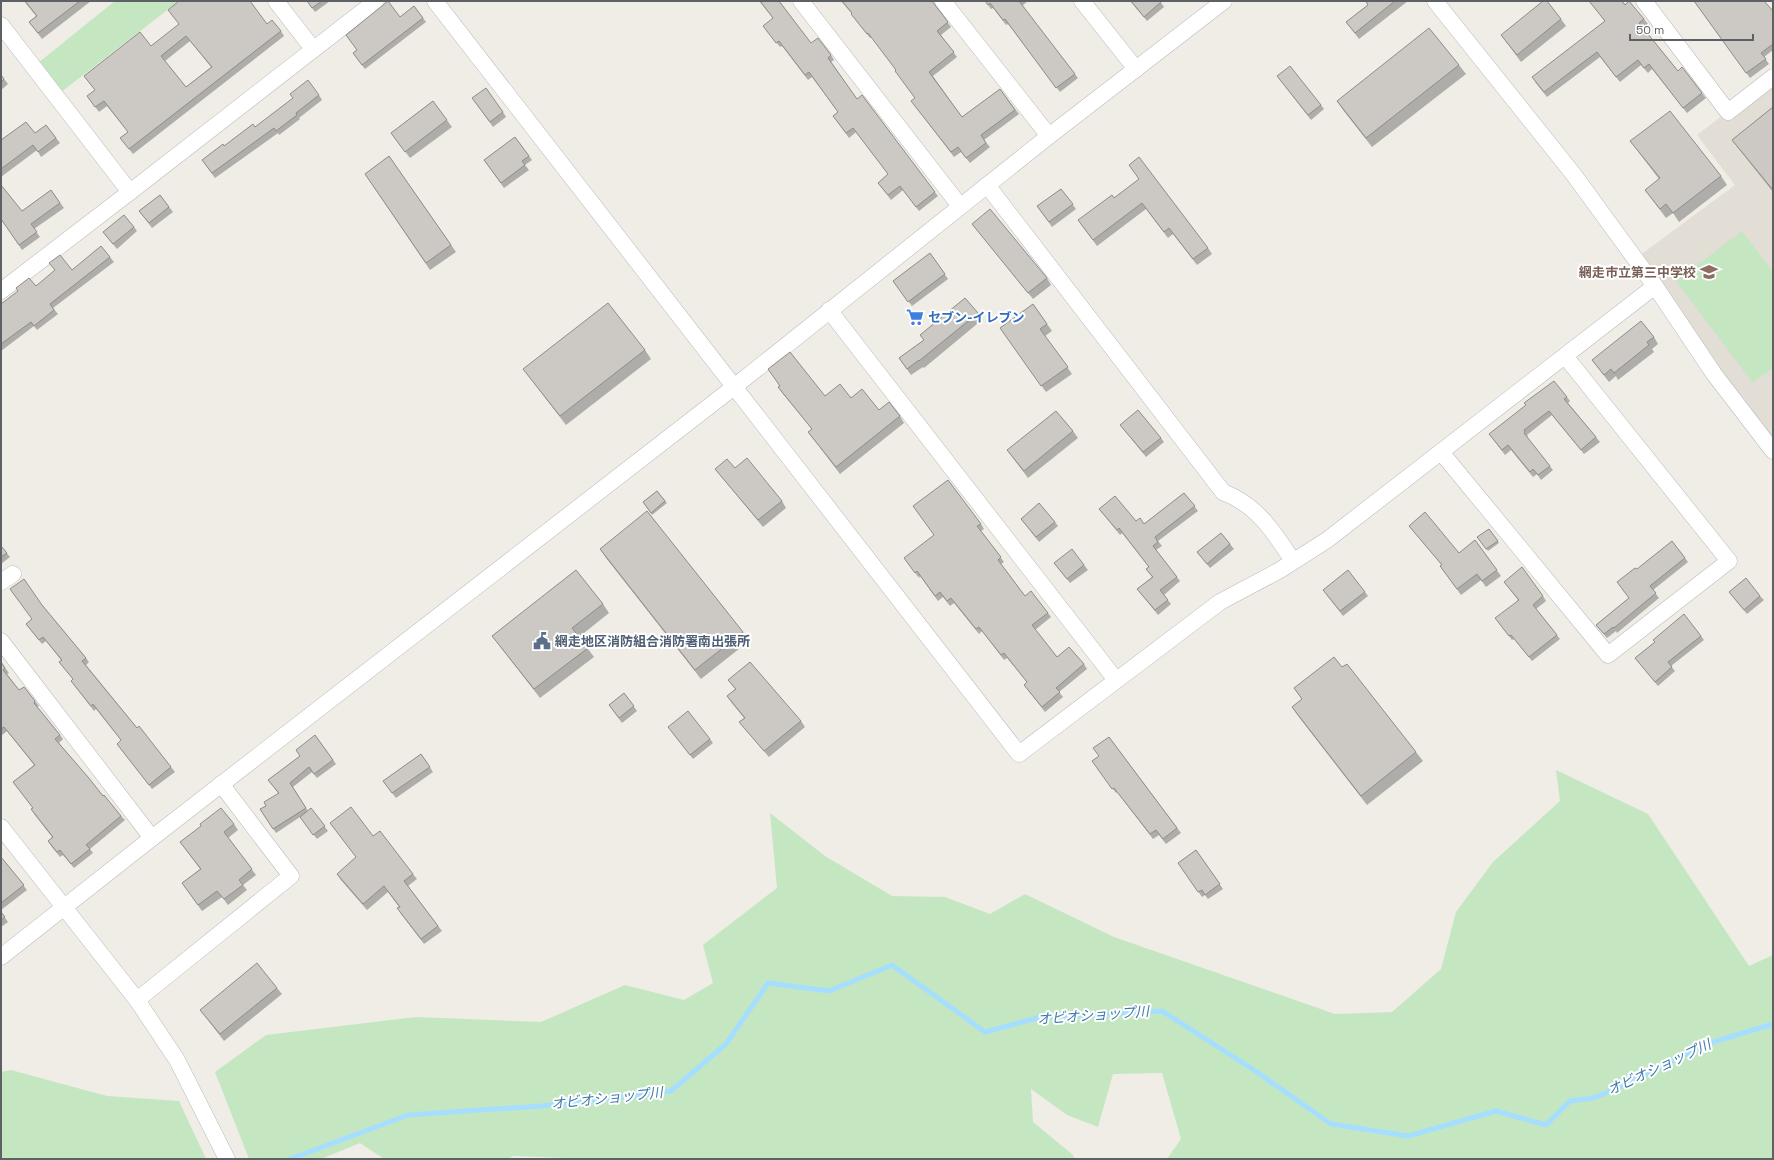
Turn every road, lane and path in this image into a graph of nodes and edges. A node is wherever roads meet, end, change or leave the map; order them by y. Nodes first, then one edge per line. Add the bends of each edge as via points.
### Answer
1 (276, 1) edge
2 (376, 1) edge
3 (435, 1) edge
4 (801, 1) edge
5 (943, 1) edge
6 (1082, 1) edge
7 (1224, 1) edge
8 (1434, 1) edge
9 (1644, 1) edge
10 (1, 25) edge
11 (6, 42) edge
12 (313, 49) junction
13 (1136, 69) junction
14 (1773, 77) edge
15 (1049, 136) junction
16 (987, 185) junction
17 (130, 192) junction
18 (960, 206) junction
19 (3, 286) edge
20 (1655, 286) junction
21 (829, 310) junction
22 (1565, 356) junction
23 (734, 387) junction
24 (1773, 451) edge
25 (1441, 452) junction
26 (1293, 561) junction
27 (1, 641) edge
28 (1116, 680) junction
29 (221, 784) junction
30 (1, 827) edge
31 (152, 838) junction
32 (64, 908) junction
33 (1, 957) edge
34 (137, 1000) junction
35 (227, 1159) edge

1 - 12 street
2 - 12 street
3 - 23 street
4 - 18 street
5 - 15 street
6 - 13 street
7 - 13 street
8 - 20 street via 1574,174
9 - 14 street via 1728,112
10 - 11 street
11 - 17 street
12 - 17 street
13 - 15 street
15 - 16 street
16 - 18 street
16 - 26 street via 1223,492 1241,500 1255,512 1275,532
17 - 19 street
18 - 21 street
20 - 22 street
20 - 24 street via 1714,374
21 - 23 street
21 - 28 street
22 - 25 street
22 - 25 street via 1729,561 1608,655
23 - 28 street via 1019,754
23 - 29 street
25 - 26 street via 1327,540
26 - 28 street via 1220,602
27 - 31 street
29 - 31 street
29 - 34 street via 292,876
30 - 32 street
31 - 32 street
32 - 33 street
32 - 34 street
34 - 35 street via 177,1060

